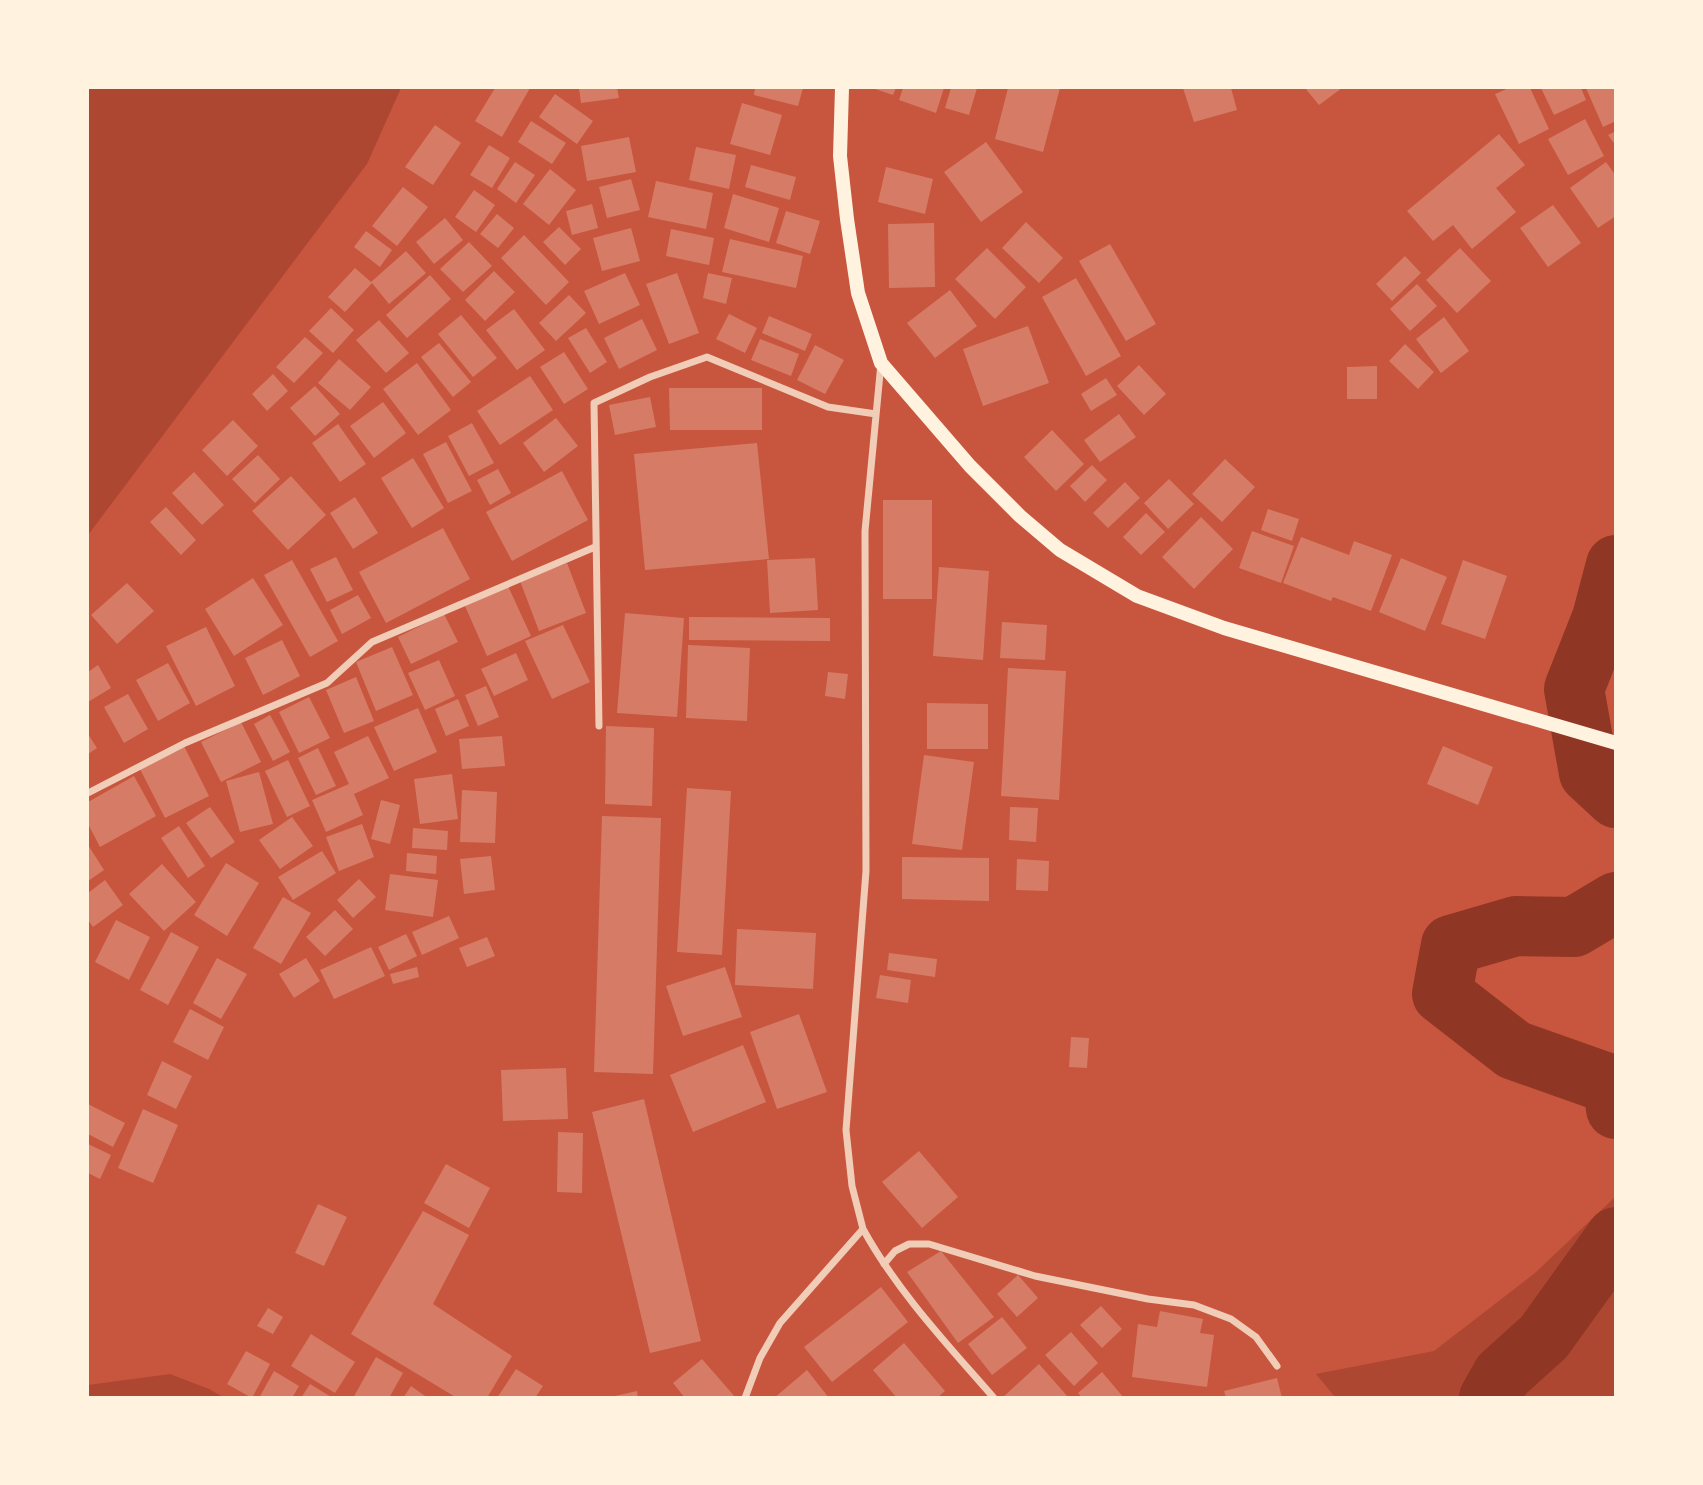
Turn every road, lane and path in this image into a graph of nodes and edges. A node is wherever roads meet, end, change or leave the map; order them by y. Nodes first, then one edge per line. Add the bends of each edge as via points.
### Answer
1 (842, 88) edge
2 (881, 363) junction
3 (876, 414) junction
4 (595, 547) junction
5 (599, 726) dead end
6 (1615, 743) edge
7 (88, 793) edge
8 (863, 1229) junction
9 (884, 1264) junction
10 (1277, 1366) dead end
11 (745, 1398) edge
12 (994, 1398) edge

1 - 2 main road via 840,156 851,244 858,293
2 - 3 street
2 - 6 main road via 1020,516 1060,550 1137,596 1224,628
3 - 4 street via 828,407 707,358 594,402
3 - 8 street via 864,530 866,871 846,1130
4 - 5 street
4 - 7 street via 372,642 327,683 185,743
8 - 9 street
8 - 11 street via 780,1323
9 - 10 street via 909,1244 929,1244 1035,1276 1194,1305 1248,1331
9 - 12 street

